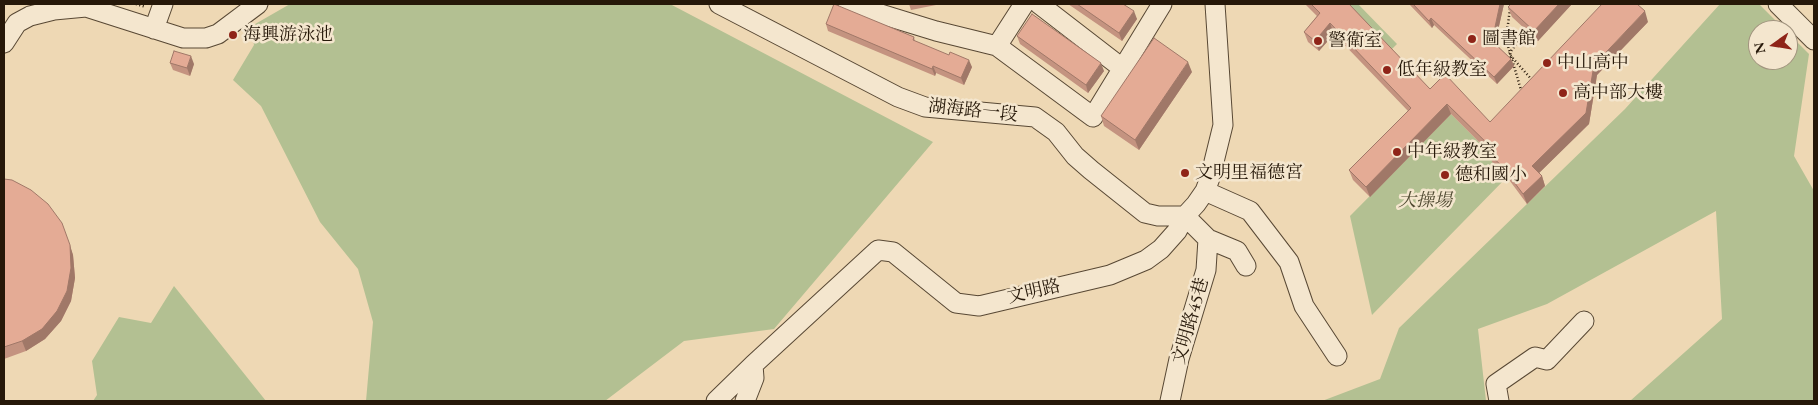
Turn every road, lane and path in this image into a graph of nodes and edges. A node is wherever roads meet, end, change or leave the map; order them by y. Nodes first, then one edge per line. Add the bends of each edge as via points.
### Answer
1 (32, 4) edge
2 (164, 4) edge
3 (258, 4) edge
4 (719, 4) edge
5 (848, 4) edge
6 (1024, 4) edge
7 (1039, 4) edge
8 (1162, 4) edge
9 (1215, 4) edge
10 (1514, 4) edge
11 (1778, 4) edge
12 (85, 5) edge
13 (15, 26) junction
14 (154, 29) junction
15 (1526, 30) edge
16 (1814, 40) edge
17 (4, 43) edge
18 (997, 46) junction
19 (1509, 54) junction
20 (1505, 58) edge
21 (1122, 68) junction
22 (1538, 86) edge
23 (1522, 92) edge
24 (1205, 190) junction
25 (1185, 216) junction
26 (1208, 239) junction
27 (1246, 266) dead end
28 (1584, 321) dead end
29 (1337, 356) dead end
30 (753, 365) junction
31 (716, 401) edge
32 (745, 401) edge
33 (1170, 401) edge
34 (1499, 401) edge

1 - 13 street via 18,11
2 - 14 street
3 - 14 street via 218,34 206,38 183,38
4 - 25 street, 湖海路一段 via 925,108 1035,117 1056,132 1091,170 1145,213
5 - 18 street
6 - 18 street
7 - 21 street
8 - 21 street
9 - 24 street, 文明路 via 1223,125
10 - 23 path via 1510,9 1506,39
11 - 16 street
12 - 13 street via 30,16
12 - 14 street
13 - 17 street
15 - 19 path, bridge
18 - 21 street via 1093,117
19 - 20 path, bridge
19 - 22 path, bridge
24 - 25 street, 文明路
24 - 29 street via 1250,211 1289,262 1304,306
25 - 26 street
25 - 30 street, 文明路 via 1161,249 1128,268 979,306 956,303 893,252 878,250
26 - 27 street via 1237,252
26 - 33 street, 文明路45巷 via 1206,270
28 - 34 street via 1547,360 1535,358 1496,384
30 - 31 street, 文明路
30 - 32 street via 754,378

